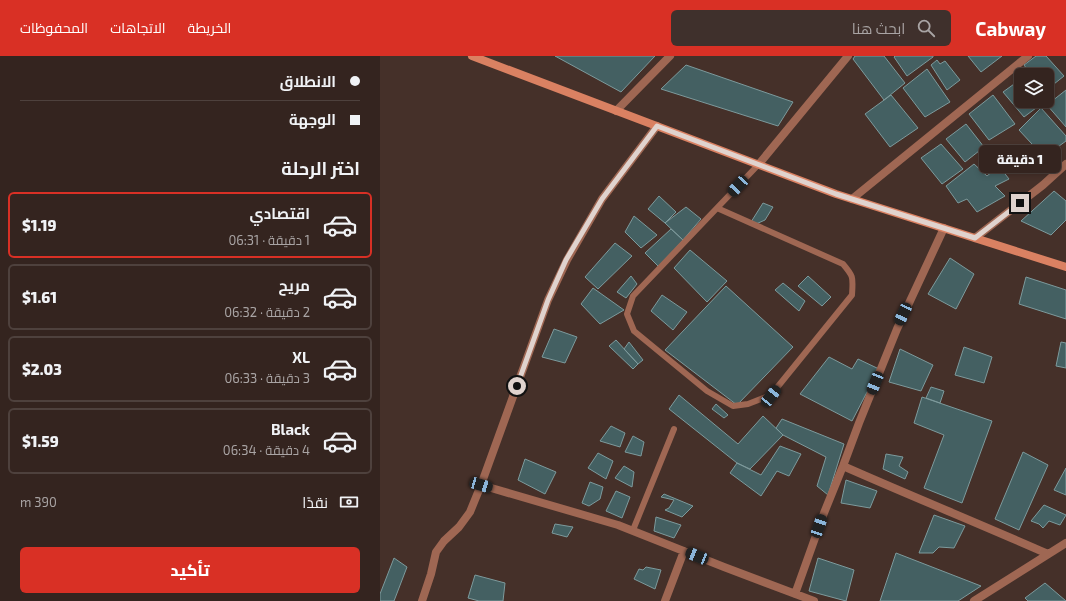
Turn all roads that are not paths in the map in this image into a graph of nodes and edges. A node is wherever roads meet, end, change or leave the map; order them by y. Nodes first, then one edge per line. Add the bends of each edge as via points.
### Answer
1 (472, 56) edge
2 (670, 56) edge
3 (848, 56) edge
4 (1028, 56) edge
5 (616, 110) junction
6 (657, 126) junction
7 (759, 164) junction
8 (1066, 164) edge
9 (852, 199) junction
10 (717, 208) junction
11 (944, 228) junction
12 (975, 238) junction
13 (1066, 267) edge
14 (674, 429) dead end
15 (843, 466) junction
16 (481, 485) junction
17 (633, 530) junction
18 (1066, 543) edge
19 (684, 551) junction
20 (1048, 554) junction
21 (795, 594) junction
22 (422, 601) edge
23 (665, 601) edge
24 (814, 601) edge
25 (974, 601) edge

1 - 5 street
2 - 5 street
3 - 7 street
4 - 9 street
5 - 6 street
6 - 7 street
6 - 16 street via 602,199 566,260 548,300
7 - 9 street
7 - 10 lane
8 - 12 street
9 - 11 street
10 - 10 lane via 843,264 852,274 853,281 852,294 771,396 733,406 707,392 634,331 627,314 633,296
11 - 12 street
11 - 15 street via 897,329
12 - 13 street
14 - 17 lane
15 - 20 street
15 - 21 street
16 - 17 street
16 - 22 street via 470,512 436,552
17 - 19 street
18 - 20 street
19 - 21 street
19 - 23 street
20 - 25 street
21 - 24 street

